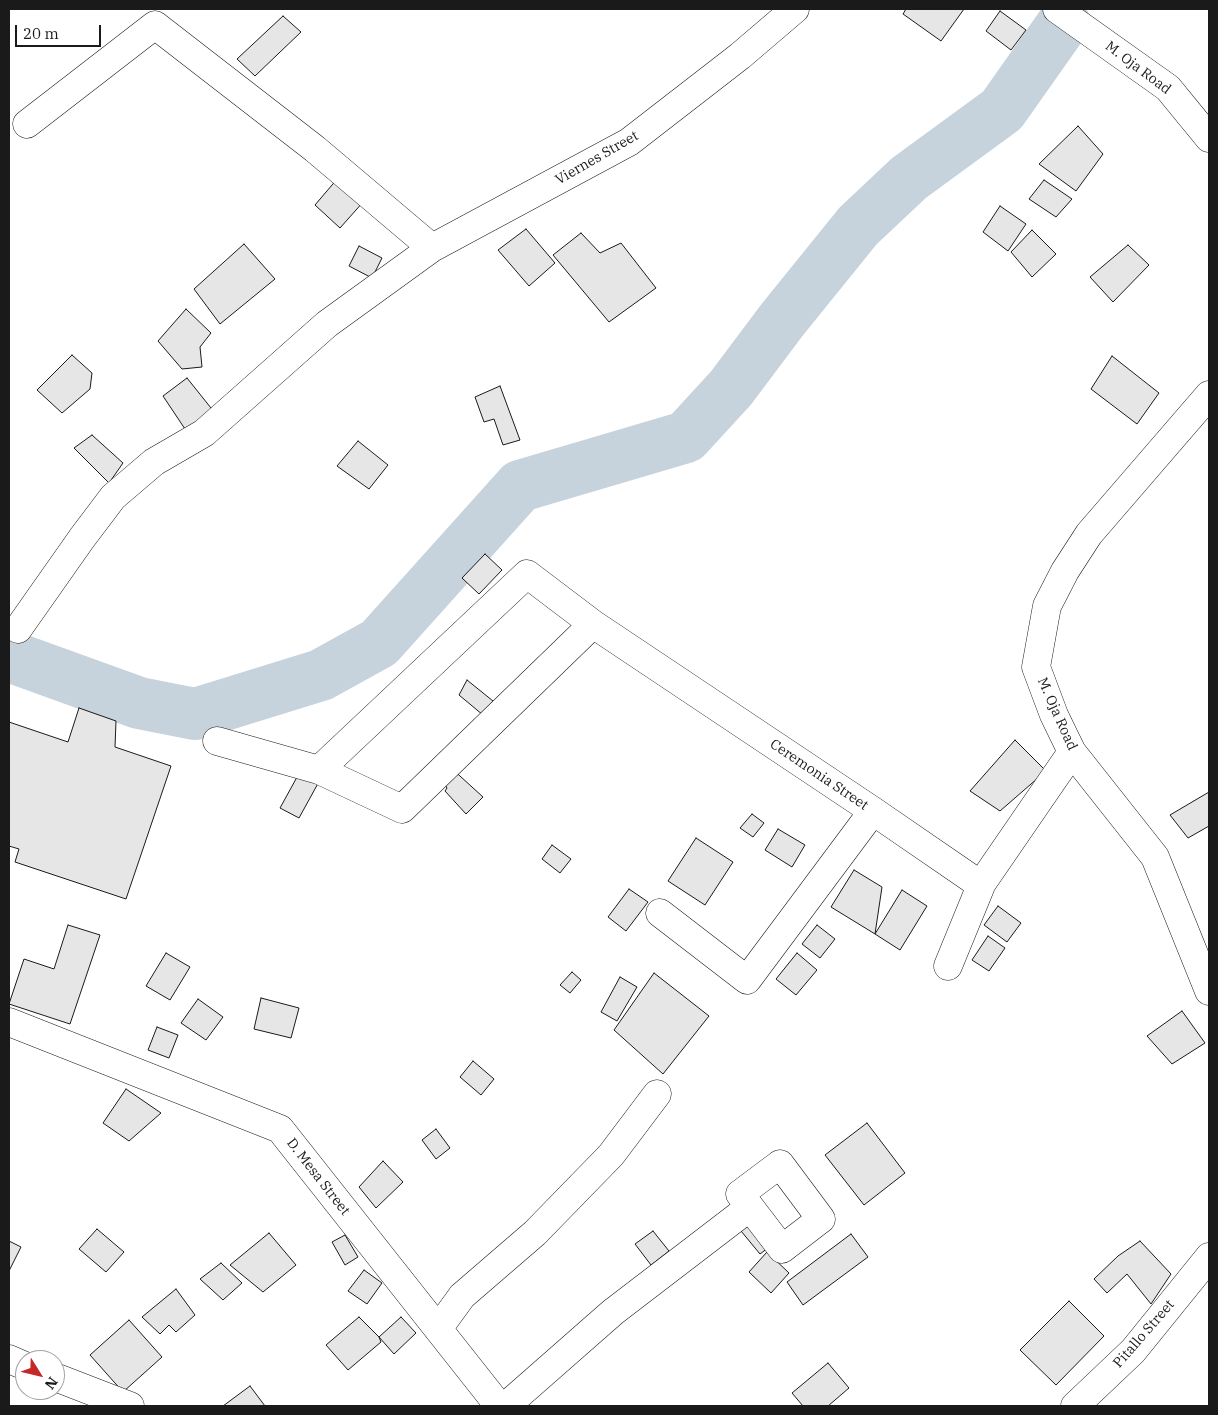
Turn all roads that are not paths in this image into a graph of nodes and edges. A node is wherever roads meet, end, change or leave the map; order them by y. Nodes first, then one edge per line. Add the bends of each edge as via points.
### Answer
1 (795, 9) edge
2 (1057, 9) edge
3 (27, 124) dead end
4 (1209, 138) edge
5 (432, 248) junction
6 (1209, 395) edge
7 (593, 624) junction
8 (18, 629) dead end
9 (217, 741) dead end
10 (1072, 752) junction
11 (319, 770) junction
12 (873, 811) junction
13 (982, 883) junction
14 (660, 913) dead end
15 (948, 966) dead end
16 (1209, 991) edge
17 (9, 1022) edge
18 (658, 1094) dead end
19 (750, 1207) dead end
20 (1209, 1257) edge
21 (438, 1328) junction
22 (65, 1381) edge
23 (130, 1406) edge
24 (499, 1406) edge
25 (506, 1406) edge
26 (1074, 1406) edge

1 - 5 street, Viernes Street via 630,142
2 - 4 street, M. Oja Road via 1168,88
3 - 5 street via 155,25 315,149
5 - 8 street, Viernes Street via 327,324 204,433 154,462 113,497
6 - 10 street, M. Oja Road via 1089,534 1047,606 1036,667
7 - 11 street via 402,809
7 - 11 street, Ceremonia Street via 527,574
7 - 12 street, Ceremonia Street
9 - 11 street
10 - 13 street
10 - 16 street, M. Oja Road via 1155,857
12 - 13 street, Ceremonia Street
12 - 14 street via 747,980
13 - 15 street
17 - 21 street, D. Mesa Street via 280,1129
18 - 21 street via 611,1155 535,1233 462,1296
19 - 25 street via 613,1312
20 - 26 street, Pitallo Street via 1133,1351
21 - 24 street, D. Mesa Street
22 - 23 street

